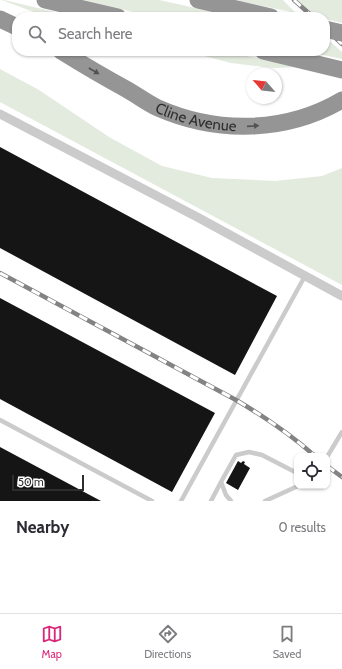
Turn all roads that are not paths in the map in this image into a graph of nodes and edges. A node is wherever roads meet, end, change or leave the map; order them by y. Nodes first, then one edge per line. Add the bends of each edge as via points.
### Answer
1 (45, 0) edge
2 (198, 0) edge
3 (97, 12) edge
4 (250, 12) edge
5 (0, 19) edge
6 (12, 25) edge
7 (330, 30) edge
8 (342, 33) edge
9 (69, 56) edge
10 (284, 56) edge
11 (342, 70) edge
12 (342, 100) edge
13 (0, 114) edge
14 (305, 276) junction
15 (342, 296) edge
16 (0, 420) edge
17 (342, 432) edge
18 (329, 453) edge
19 (294, 471) edge
20 (221, 482) junction
21 (294, 488) edge
22 (152, 501) edge
23 (181, 501) edge
24 (211, 501) edge
25 (231, 501) edge
26 (265, 501) edge

1 - 3 highway
2 - 4 highway
5 - 6 highway
7 - 8 highway, bridge
9 -> 12 highway, Cline Avenue via 157,107 212,125 268,125 327,109
10 - 11 highway
13 - 14 street
14 - 15 street
14 - 23 lane
16 - 22 lane
17 - 18 lane
19 - 20 lane via 262,455 249,452 236,455
20 - 24 lane
20 - 25 lane
21 - 26 lane

